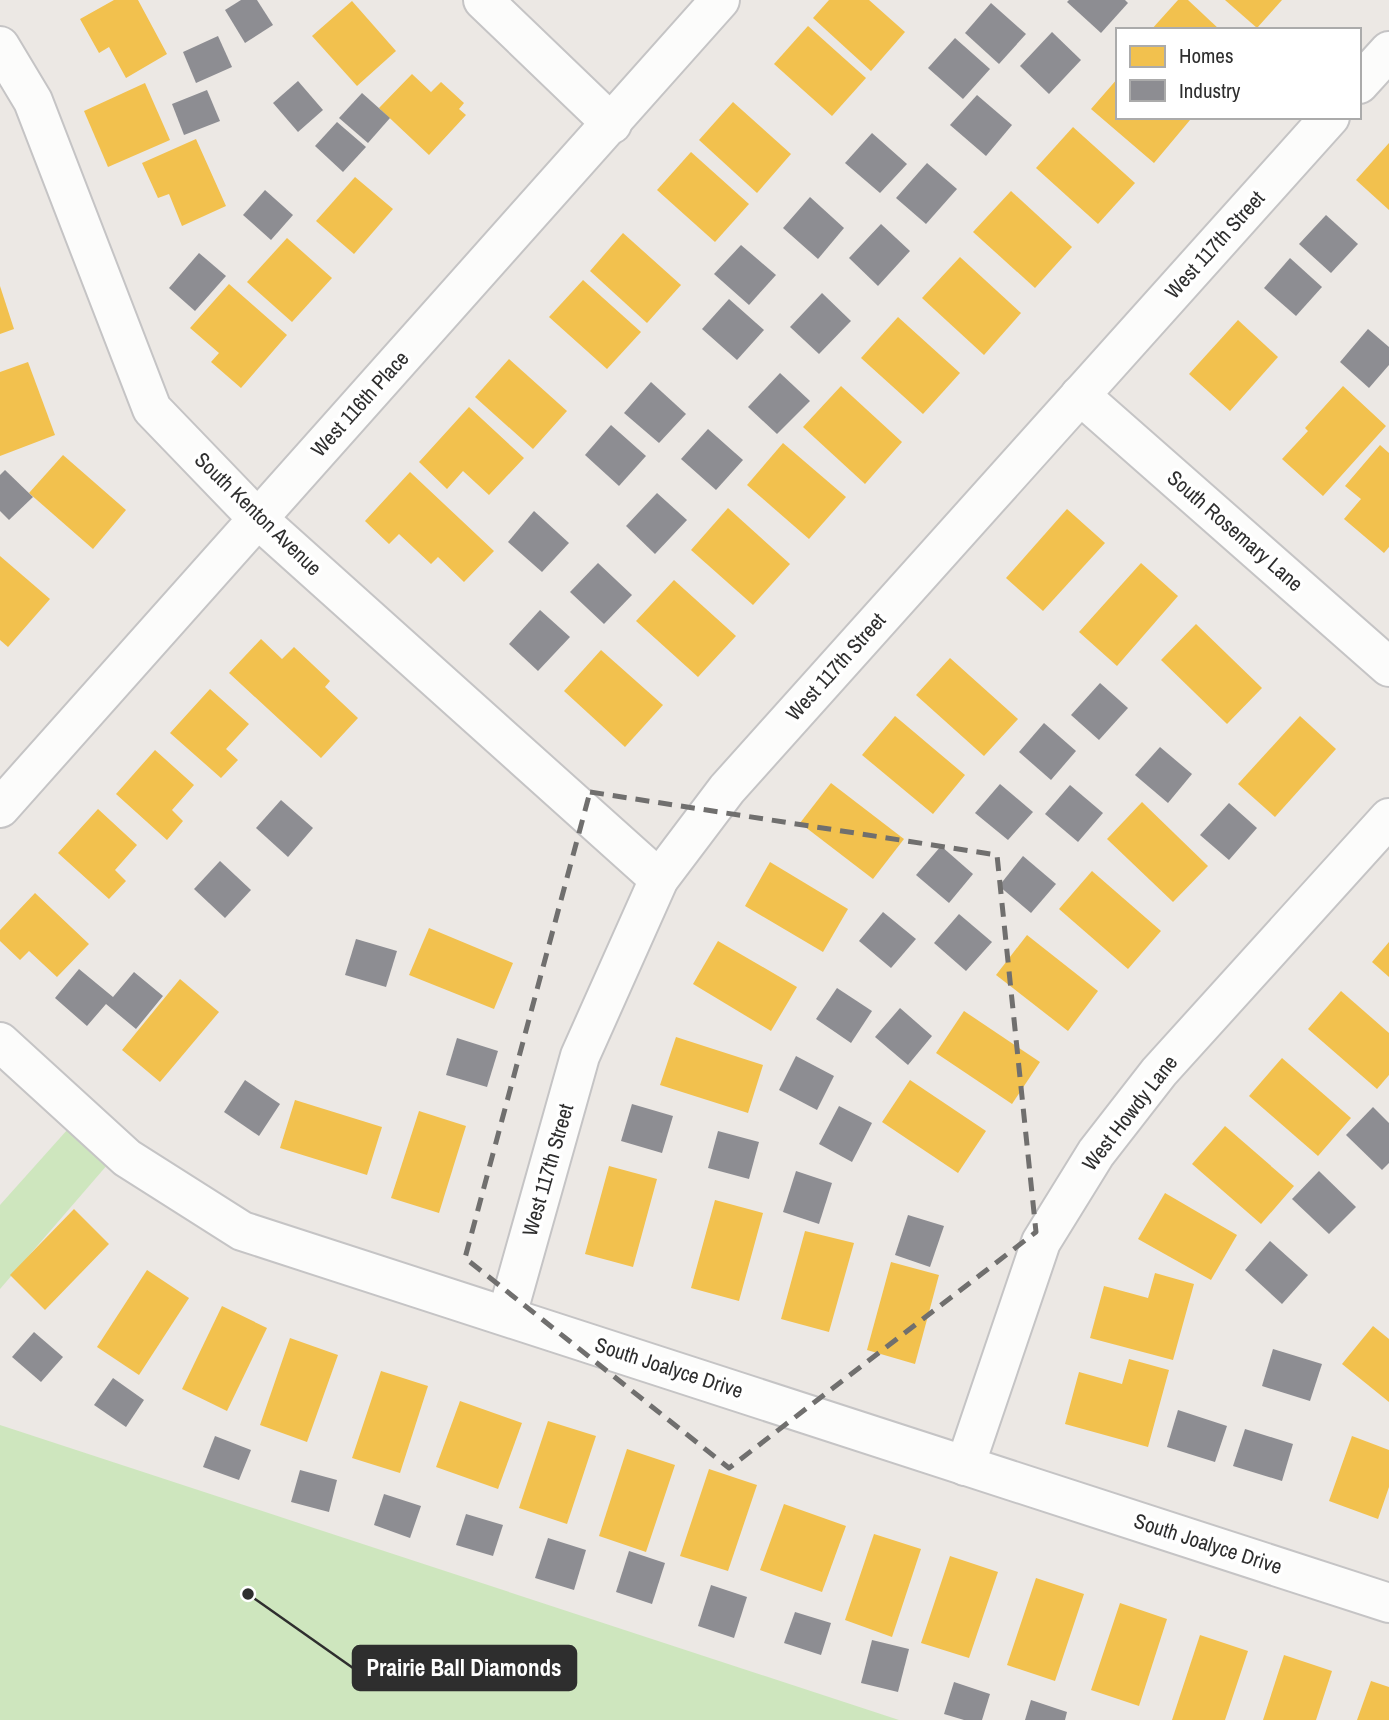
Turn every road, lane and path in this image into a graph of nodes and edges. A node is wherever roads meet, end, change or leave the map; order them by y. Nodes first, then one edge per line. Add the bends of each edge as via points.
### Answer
1 (483, 0) edge
2 (720, 0) edge
3 (0, 47) edge
4 (1389, 51) edge
5 (1361, 82) edge
6 (1328, 119) edge
7 (612, 124) junction
8 (1080, 395) junction
9 (258, 519) junction
10 (1389, 667) edge
11 (0, 808) edge
12 (1389, 818) edge
13 (659, 879) junction
14 (0, 1042) edge
15 (507, 1315) junction
16 (965, 1466) junction
17 (1389, 1603) edge

1 - 7 street
2 - 7 street, West 116th Place
3 - 9 street, South Kenton Avenue via 33,102 152,409
4 - 5 street
6 - 8 street, West 117th Street
7 - 9 street, West 116th Place
8 - 10 street, South Rosemary Lane
8 - 13 street, West 117th Street via 727,789
9 - 11 street, West 116th Place
9 - 13 street, South Kenton Avenue
12 - 16 street, West Howdy Lane via 1159,1072 1096,1153 1041,1242
13 - 15 street, West 117th Street via 580,1056
14 - 15 street, South Joalyce Drive via 127,1158 242,1231
15 - 16 street, South Joalyce Drive
16 - 17 street, South Joalyce Drive

